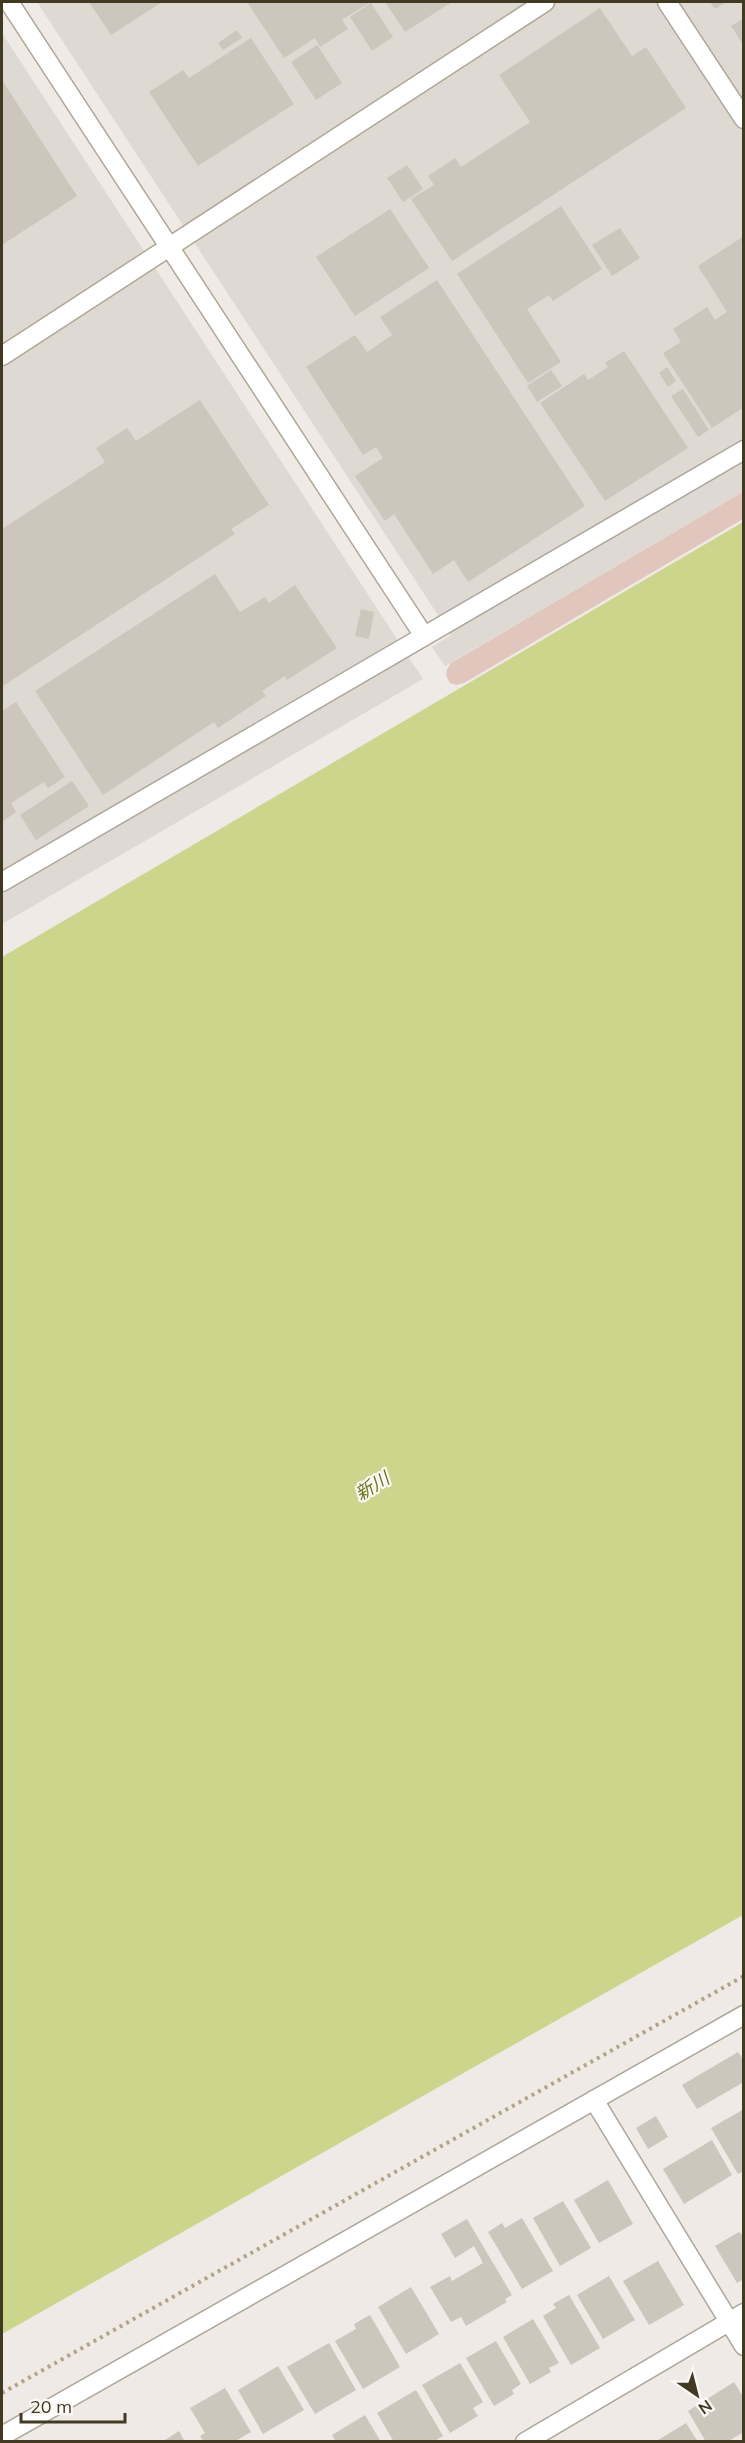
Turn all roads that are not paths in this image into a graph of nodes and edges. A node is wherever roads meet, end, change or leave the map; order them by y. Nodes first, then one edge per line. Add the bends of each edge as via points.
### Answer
1 (9, 2) edge
2 (545, 2) edge
3 (667, 2) edge
4 (744, 119) edge
5 (169, 247) junction
6 (2, 356) edge
7 (744, 450) edge
8 (424, 636) junction
9 (2, 882) edge
10 (744, 2015) edge
11 (594, 2100) junction
12 (736, 2318) edge
13 (744, 2346) edge
14 (2, 2436) edge
15 (525, 2442) edge

1 - 5 street
2 - 5 street
3 - 4 street
5 - 6 street
5 - 8 street
7 - 8 street
8 - 9 street
10 - 11 street
11 - 12 street
11 - 14 street
12 - 13 street
12 - 15 street

